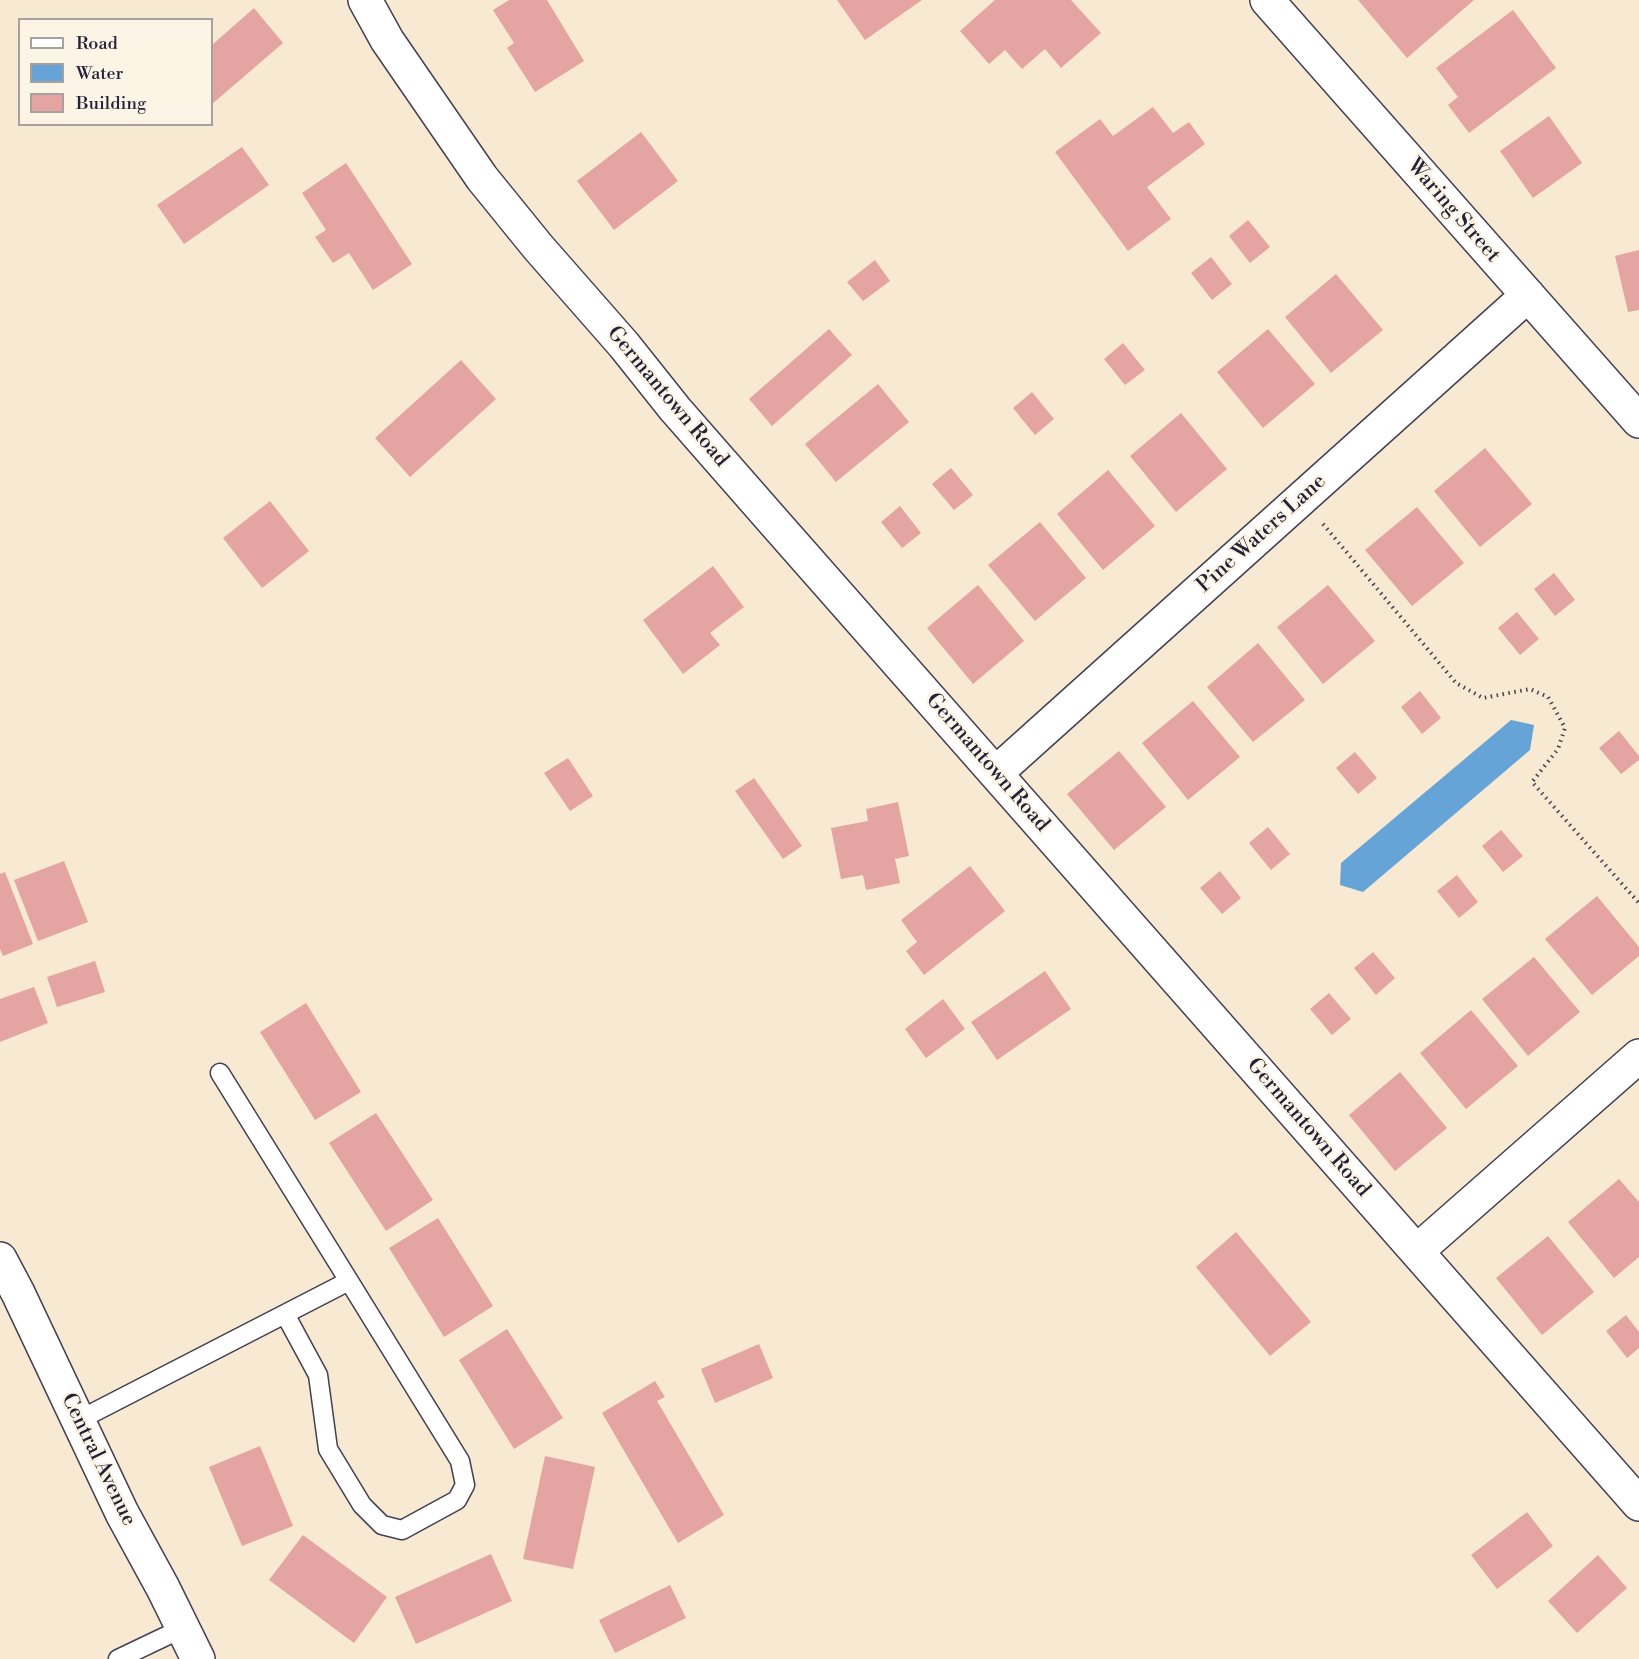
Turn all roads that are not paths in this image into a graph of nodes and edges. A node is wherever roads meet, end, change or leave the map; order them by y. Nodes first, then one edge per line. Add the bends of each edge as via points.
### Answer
1 (365, 0) edge
2 (1267, 0) edge
3 (1528, 295) junction
4 (1639, 421) edge
5 (996, 773) junction
6 (1639, 1056) edge
7 (220, 1073) dead end
8 (1417, 1251) junction
9 (0, 1259) edge
10 (349, 1281) junction
11 (285, 1314) junction
12 (78, 1420) junction
13 (1639, 1504) edge
14 (183, 1628) junction
15 (118, 1659) edge
16 (198, 1659) edge

1 - 5 street, Germantown Road via 387,40 482,178 538,247
2 - 3 street, Waring Street
3 - 4 street, Waring Street
3 - 5 street, Pine Waters Lane
5 - 8 street, Germantown Road
6 - 8 street
7 - 10 lane
8 - 13 street, Germantown Road
9 - 12 street, Central Avenue
10 - 11 lane
10 - 11 lane via 460,1461 465,1485 457,1500 402,1530 382,1525 362,1505 328,1449 318,1375
11 - 12 lane
12 - 14 street, Central Avenue
14 - 15 lane
14 - 16 street, Central Avenue

